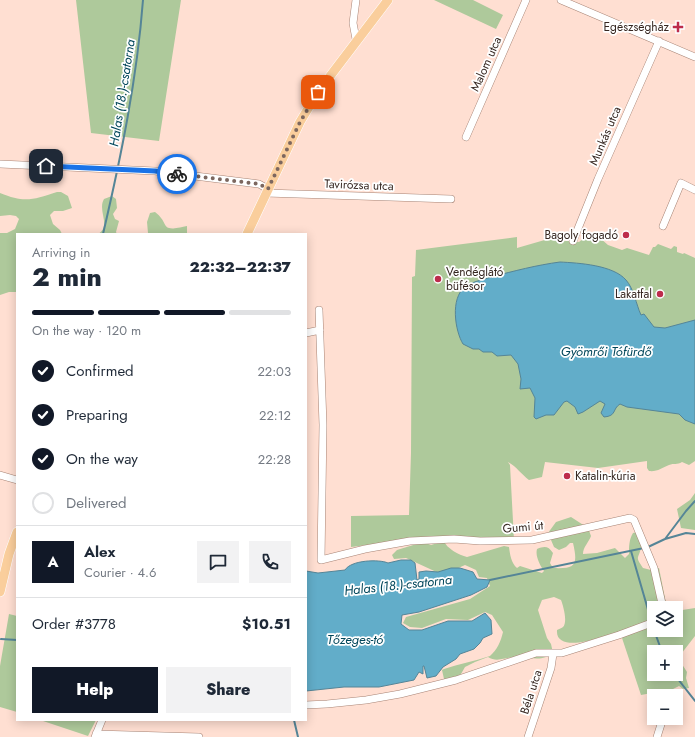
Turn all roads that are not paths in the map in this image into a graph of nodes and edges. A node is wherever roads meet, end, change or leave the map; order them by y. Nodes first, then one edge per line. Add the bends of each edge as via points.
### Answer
1 (356, 0) edge
2 (388, 0) edge
3 (526, 0) edge
4 (561, 0) edge
5 (356, 40) junction
6 (659, 41) junction
7 (695, 57) edge
8 (466, 138) dead end
9 (0, 164) edge
10 (695, 190) edge
11 (267, 191) junction
12 (451, 200) dead end
13 (663, 226) dead end
14 (247, 233) edge
15 (573, 241) dead end
16 (319, 310) dead end
17 (320, 330) junction
18 (307, 333) edge
19 (0, 475) edge
20 (16, 480) edge
21 (16, 535) edge
22 (0, 592) edge
23 (661, 601) edge
24 (647, 625) edge
25 (553, 654) junction
26 (307, 705) edge
27 (102, 721) edge
28 (661, 725) edge
29 (96, 736) edge
30 (200, 737) edge
31 (528, 737) edge
32 (657, 737) edge

1 - 5 street via 353,23
2 - 5 main road
3 - 8 street, Malom utca
4 - 6 street
5 - 11 main road via 318,92 300,122
6 - 7 street
6 - 15 street, Munkás utca
9 - 11 street, Tavirózsa utca via 155,171 259,184
10 - 13 street via 681,183
11 - 12 street, Tavirózsa utca
11 - 14 main road
16 - 17 street
17 - 18 street
17 - 23 street, Gumi út via 323,426 321,560 365,549 419,541 532,540 630,518 634,520 649,554
19 - 20 street
21 - 22 main road
24 - 25 street via 619,636
25 - 26 street via 536,653 456,680 400,694
25 - 31 street, Béla utca
27 - 29 street
28 - 32 street
29 - 30 street

